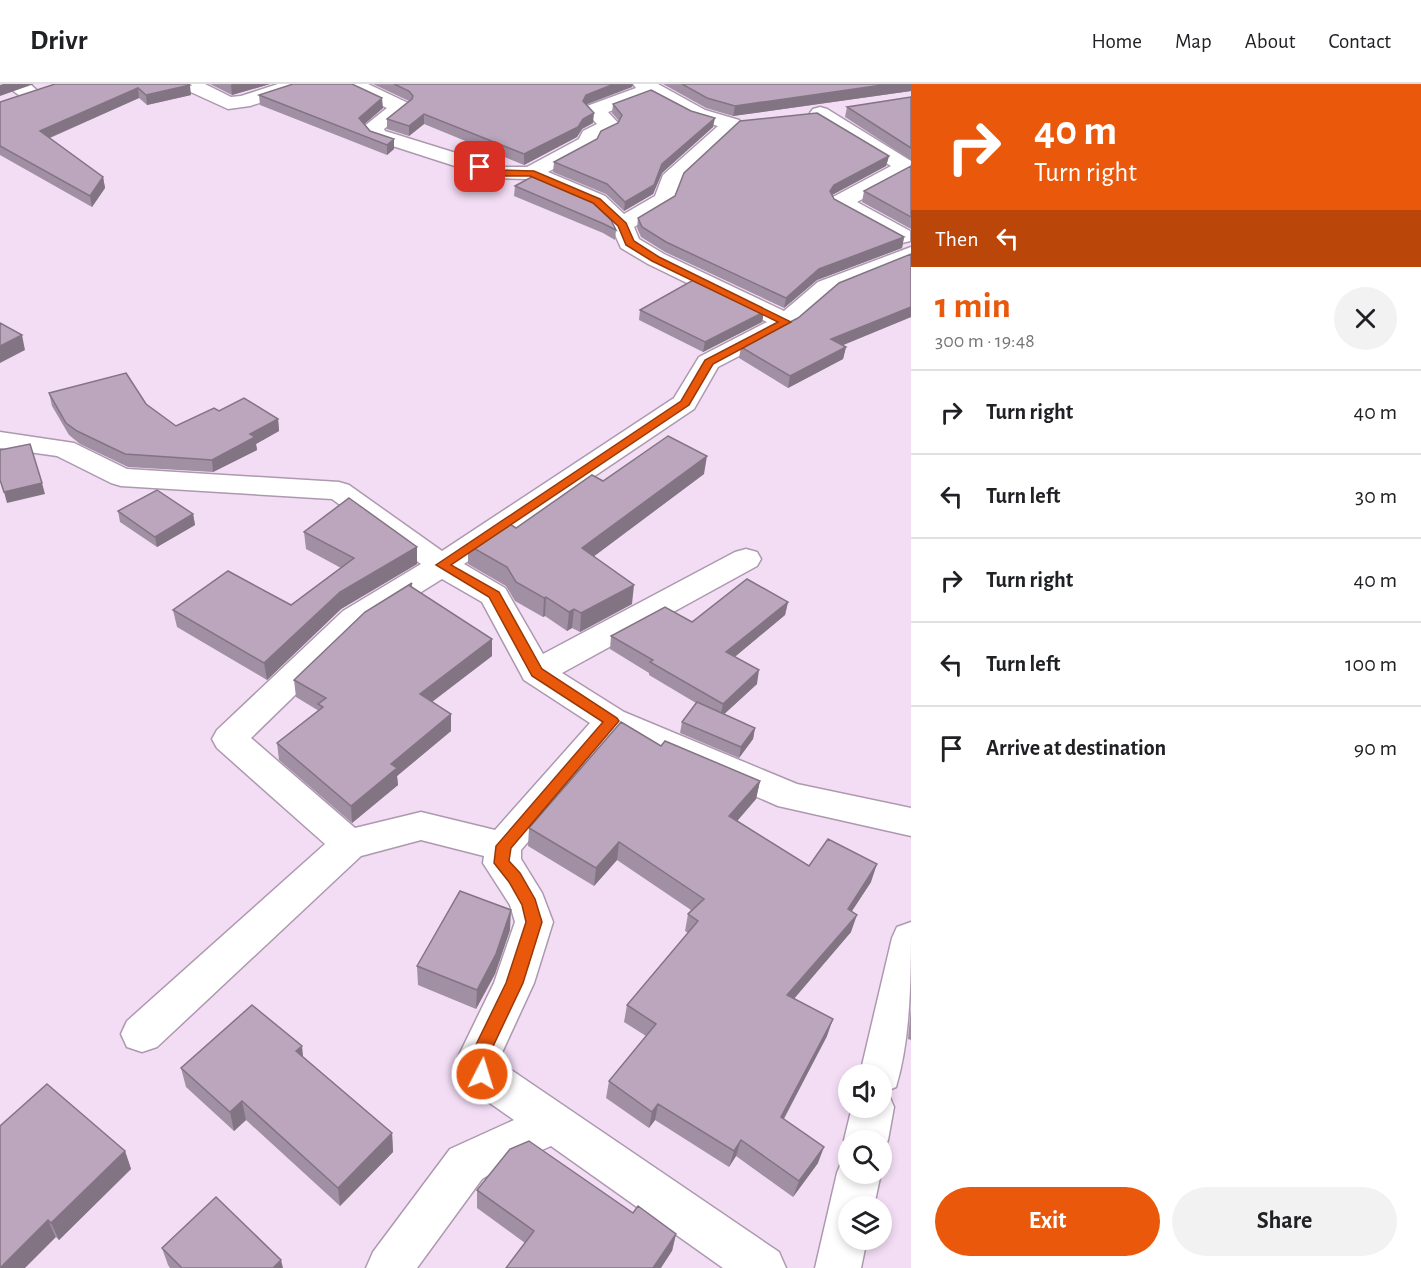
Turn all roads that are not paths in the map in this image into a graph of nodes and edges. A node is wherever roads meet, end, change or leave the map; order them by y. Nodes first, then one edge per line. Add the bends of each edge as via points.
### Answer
1 (189, 84) edge
2 (298, 84) edge
3 (352, 84) edge
4 (647, 86) edge
5 (51, 87) edge
6 (20, 93) edge
7 (854, 108) edge
8 (820, 113) junction
9 (798, 116) edge
10 (754, 121) edge
11 (732, 124) junction
12 (531, 173) junction
13 (622, 225) junction
14 (911, 242) edge
15 (911, 254) edge
16 (786, 322) junction
17 (0, 440) edge
18 (746, 559) dead end
19 (442, 565) junction
20 (537, 672) junction
21 (612, 721) junction
22 (911, 822) edge
23 (349, 844) junction
24 (503, 846) junction
25 (911, 938) edge
26 (142, 1035) dead end
27 (883, 1064) edge
28 (554, 1124) junction
29 (842, 1250) edge
30 (389, 1268) edge
31 (763, 1268) edge
32 (838, 1268) edge

1 - 2 street via 228,103
3 - 12 street via 401,107 372,128 378,135 500,173
4 - 11 street via 698,114
4 - 12 street via 594,110 608,127
5 - 6 street
7 - 8 street
8 - 9 street
8 - 14 street via 902,163 902,168 842,202
10 - 11 street
11 - 13 street via 671,180 665,199
12 - 13 street via 597,201
13 - 16 street via 629,243 656,259
15 - 16 street via 826,287
16 - 19 street via 708,362 685,403
17 - 19 street via 64,449 121,477 339,491
18 - 20 street
19 - 20 street via 494,595
19 - 23 street via 354,620 229,739
20 - 21 street
21 - 22 street via 791,796
21 - 24 street
23 - 24 street via 421,826
23 - 26 street
24 - 28 street via 502,863 529,904 534,922 514,983 479,1057 482,1074
25 - 27 street
28 - 30 street via 466,1164
28 - 31 street
29 - 32 street

